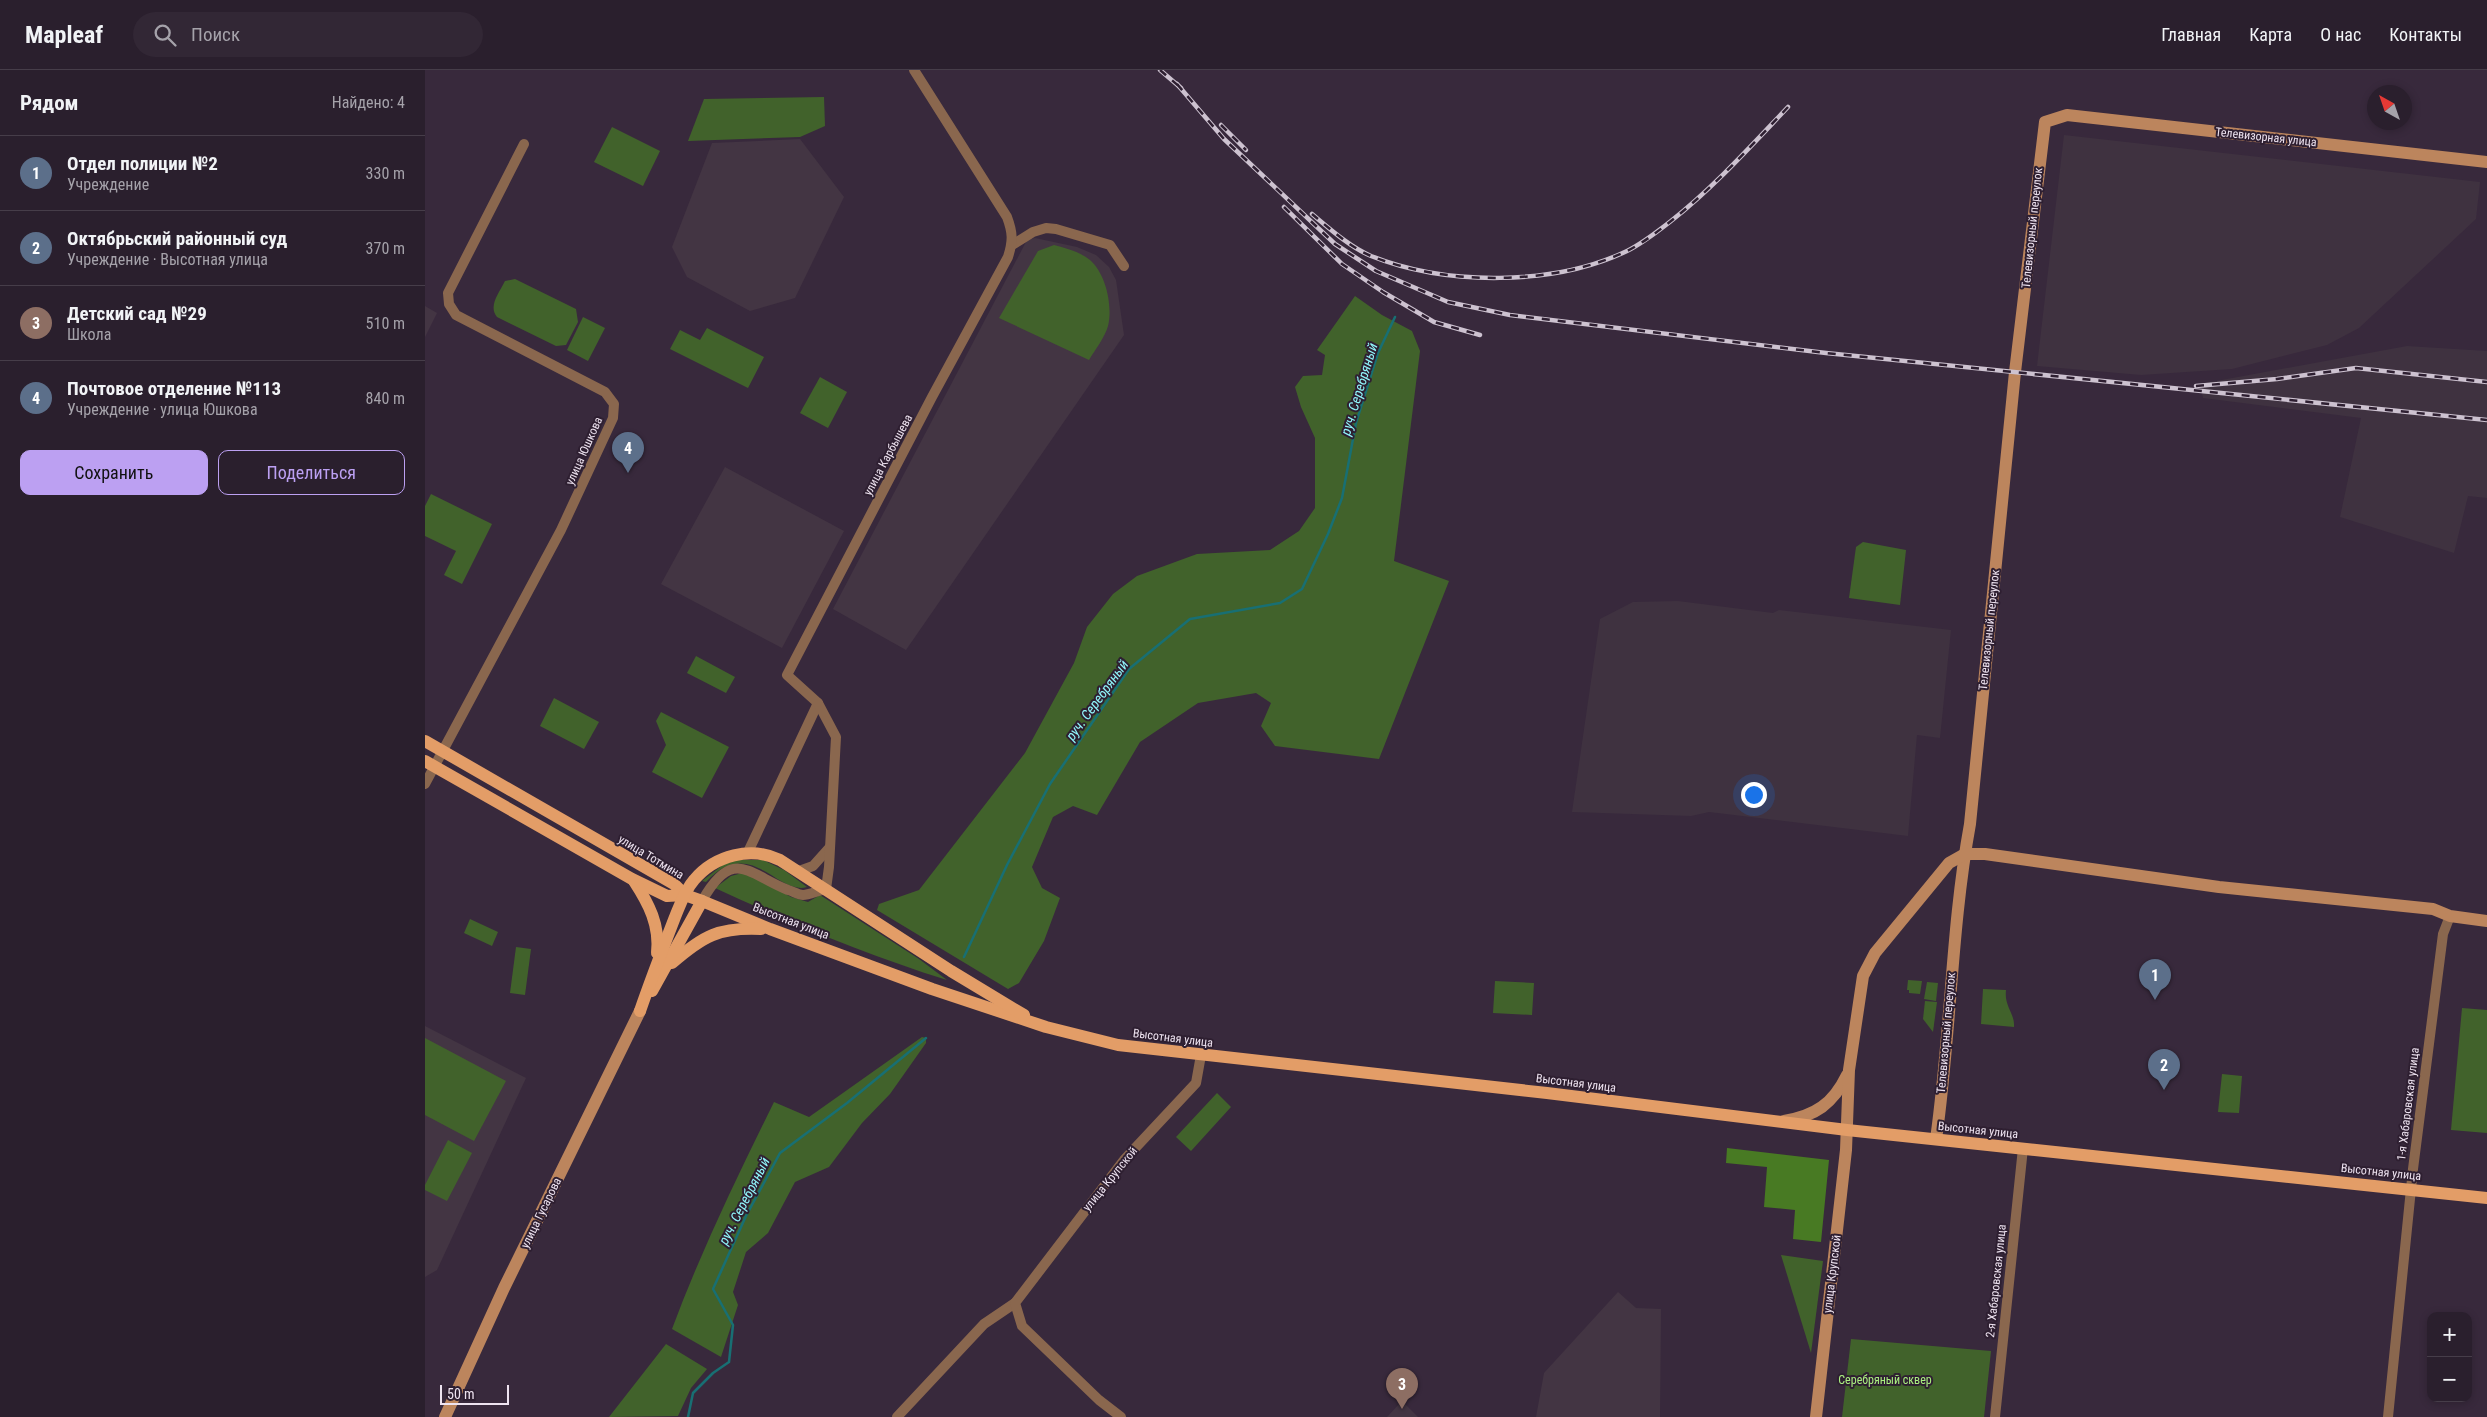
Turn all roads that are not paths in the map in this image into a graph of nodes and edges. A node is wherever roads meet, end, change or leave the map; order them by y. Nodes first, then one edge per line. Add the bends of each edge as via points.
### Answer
1 (914, 70) edge
2 (2045, 122) joint
3 (524, 144) dead end
4 (2487, 162) edge
5 (1012, 245) junction
6 (1124, 266) dead end
7 (818, 703) junction
8 (425, 741) edge
9 (443, 753) junction
10 (430, 764) edge
11 (425, 784) edge
12 (830, 847) junction
13 (748, 852) junction
14 (1965, 854) junction
15 (799, 871) junction
16 (632, 879) junction
17 (826, 889) junction
18 (685, 895) junction
19 (702, 901) junction
20 (2450, 916) junction
21 (2487, 921) edge
22 (771, 929) junction
23 (661, 967) junction
24 (640, 1010) joint
25 (1046, 1027) junction
26 (1201, 1055) junction
27 (1849, 1070) junction
28 (1780, 1122) junction
29 (1847, 1130) junction
30 (1936, 1139) junction
31 (2023, 1148) junction
32 (2411, 1190) junction
33 (2487, 1198) edge
34 (1015, 1303) junction
35 (445, 1417) edge
36 (897, 1417) edge
37 (1121, 1417) edge
38 (1816, 1417) edge
39 (1995, 1417) edge
40 (2388, 1417) edge

1 - 5 street via 1007,217 1013,234
2 - 4 street, Телевизорная улица via 2067,115
2 - 14 street, Телевизорный переулок via 2015,372 1971,824
3 - 9 street, улица Юшкова via 461,266 448,294 449,304 456,315 605,392 614,404 613,418 564,523
5 - 6 street via 1033,232 1056,229 1110,245
5 - 7 street, улица Карбышева via 787,675
7 - 12 street via 836,738
7 - 13 street
8 - 9 main road, улица Тотмина
9 - 10 street, улица Юшкова
9 - 18 main road, улица Тотмина via 674,884
10 - 11 street, улица Юшкова
10 - 16 main road, улица Тотмина
12 - 15 street via 813,866
12 - 17 street
13 - 15 main road via 772,856
13 - 18 main road via 704,870
14 - 20 street via 2433,909
14 - 27 street via 1949,864 1875,953 1863,976
14 - 30 street, Телевизорный переулок
15 - 17 main road
16 - 18 main road, улица Тотмина via 667,896
16 - 23 main road via 656,924
17 - 19 street via 803,895 741,868 722,875
17 - 25 main road via 951,971
18 - 19 main road, Высотная улица
18 - 23 main road
19 - 22 main road, Высотная улица
19 - 23 main road
20 - 21 street
20 - 32 street, 1-я Хабаровская улица via 2443,934
22 - 23 main road via 735,928 719,932
22 - 25 main road, Высотная улица
23 - 24 main road
24 - 35 street, улица Гусарова via 504,1288
25 - 26 main road, Высотная улица via 1117,1045
26 - 28 main road, Высотная улица
26 - 34 street, улица Крупской via 1196,1082 1125,1160
27 - 28 street via 1837,1093 1815,1112
27 - 29 street, улица Крупской
28 - 29 main road, Высотная улица
29 - 30 main road, Высотная улица
29 - 38 street, улица Крупской
30 - 31 main road, Высотная улица
31 - 32 main road, Высотная улица
31 - 39 street, 2-я Хабаровская улица
32 - 33 main road, Высотная улица
32 - 40 street, 1-я Хабаровская улица
34 - 36 street, улица Крупской via 984,1324
34 - 37 street via 1022,1326

